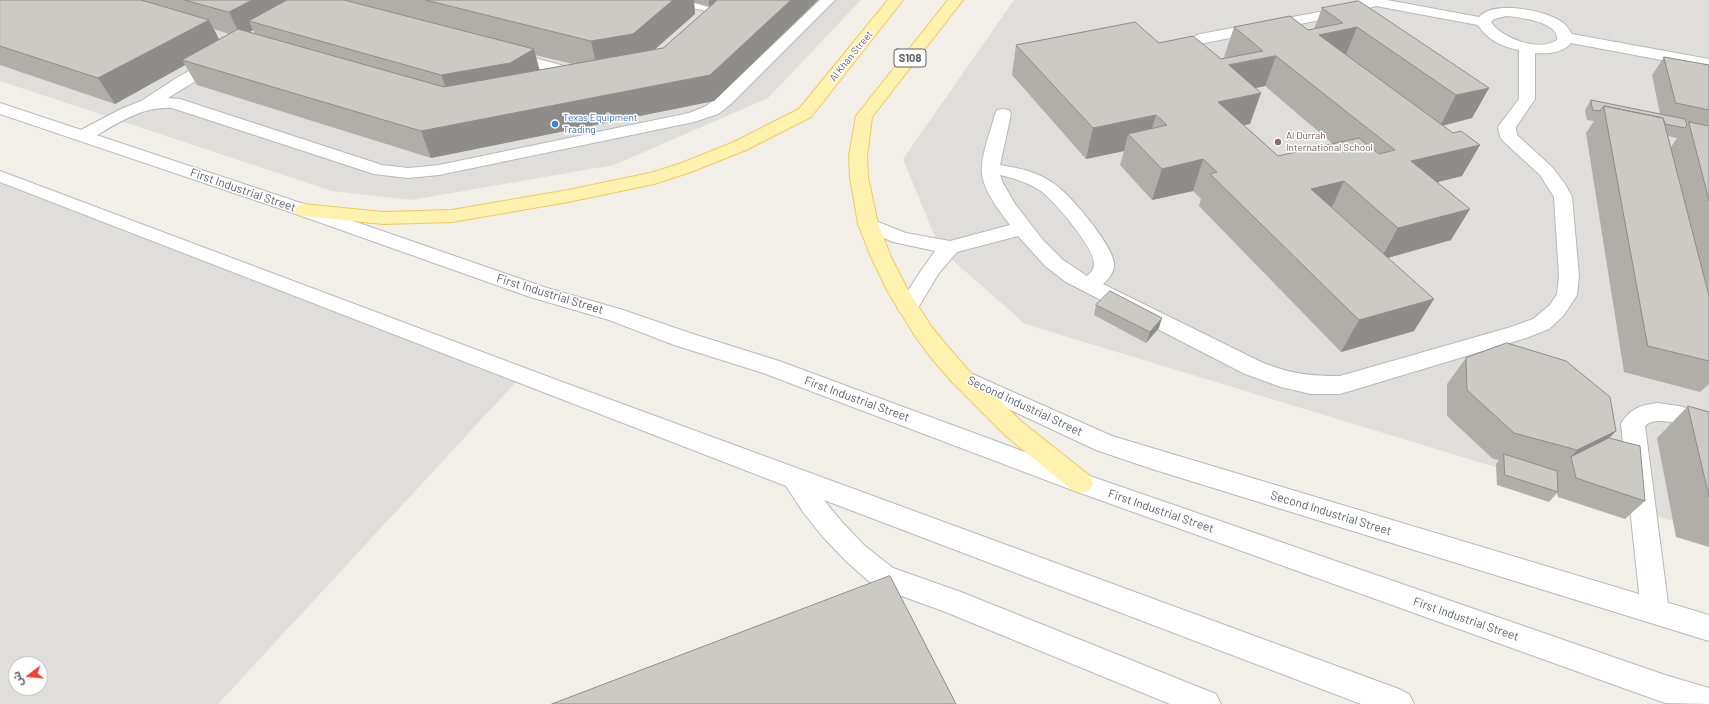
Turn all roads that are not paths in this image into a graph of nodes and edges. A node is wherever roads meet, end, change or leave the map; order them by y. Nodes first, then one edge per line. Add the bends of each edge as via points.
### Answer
1 (675, 0) edge
2 (828, 0) edge
3 (896, 0) edge
4 (956, 0) edge
5 (1370, 1) edge
6 (1540, 3) dead end
7 (725, 5) edge
8 (1493, 12) edge
9 (1548, 21) junction
10 (703, 24) edge
11 (1566, 37) junction
12 (1200, 39) dead end
13 (1527, 48) junction
14 (498, 53) edge
15 (230, 54) edge
16 (1709, 64) edge
17 (565, 86) edge
18 (148, 104) junction
19 (0, 108) edge
20 (1003, 114) dead end
21 (83, 136) junction
22 (991, 168) junction
23 (0, 176) edge
24 (303, 210) junction
25 (868, 224) junction
26 (1024, 228) junction
27 (950, 247) junction
28 (1087, 285) junction
29 (908, 308) junction
30 (960, 377) junction
31 (1709, 424) edge
32 (795, 478) junction
33 (1081, 483) junction
34 (1655, 610) junction
35 (1709, 628) edge
36 (1709, 703) edge
37 (1206, 704) edge
38 (1399, 704) edge

1 - 7 main road
2 - 18 main road via 725,100 703,114 431,171 408,173 380,170 174,103
3 - 24 main road, Al Khan Street via 805,113 740,146 685,168 654,178 487,211 417,218 383,218
4 - 25 main road, S108 via 864,116 858,156 859,177
5 - 8 main road
5 - 12 main road via 1332,14
6 - 9 main road
7 - 10 main road
8 - 9 main road via 1520,13
8 - 13 main road via 1486,28 1501,40
9 - 11 main road
11 - 13 main road via 1560,46
11 - 16 main road
13 - 28 main road via 1527,99 1507,127 1509,137 1546,171 1563,197 1569,276 1567,294 1557,310 1541,324 1340,385 1311,385 1281,379 1253,368
14 - 17 main road via 596,79
15 - 18 main road
18 - 21 main road
19 - 21 main road, First Industrial Street
20 - 22 main road
21 - 24 main road, First Industrial Street
22 - 26 main road via 996,190
22 - 28 main road via 1022,175 1057,195 1102,253 1102,273
23 - 32 main road
24 - 33 main road, First Industrial Street via 537,292 616,315 771,368
25 - 27 main road via 900,238
25 - 29 main road via 881,257
26 - 27 main road
26 - 28 main road via 1052,262
27 - 29 main road via 935,264
29 - 30 main road
30 - 33 main road via 1014,429
30 - 34 main road, Second Industrial Street via 1104,442 1152,459
31 - 34 main road via 1654,411 1636,418 1633,424
32 - 37 main road via 832,529 856,554 884,577 951,601
32 - 38 main road
33 - 36 main road, First Industrial Street
34 - 35 main road, Second Industrial Street

